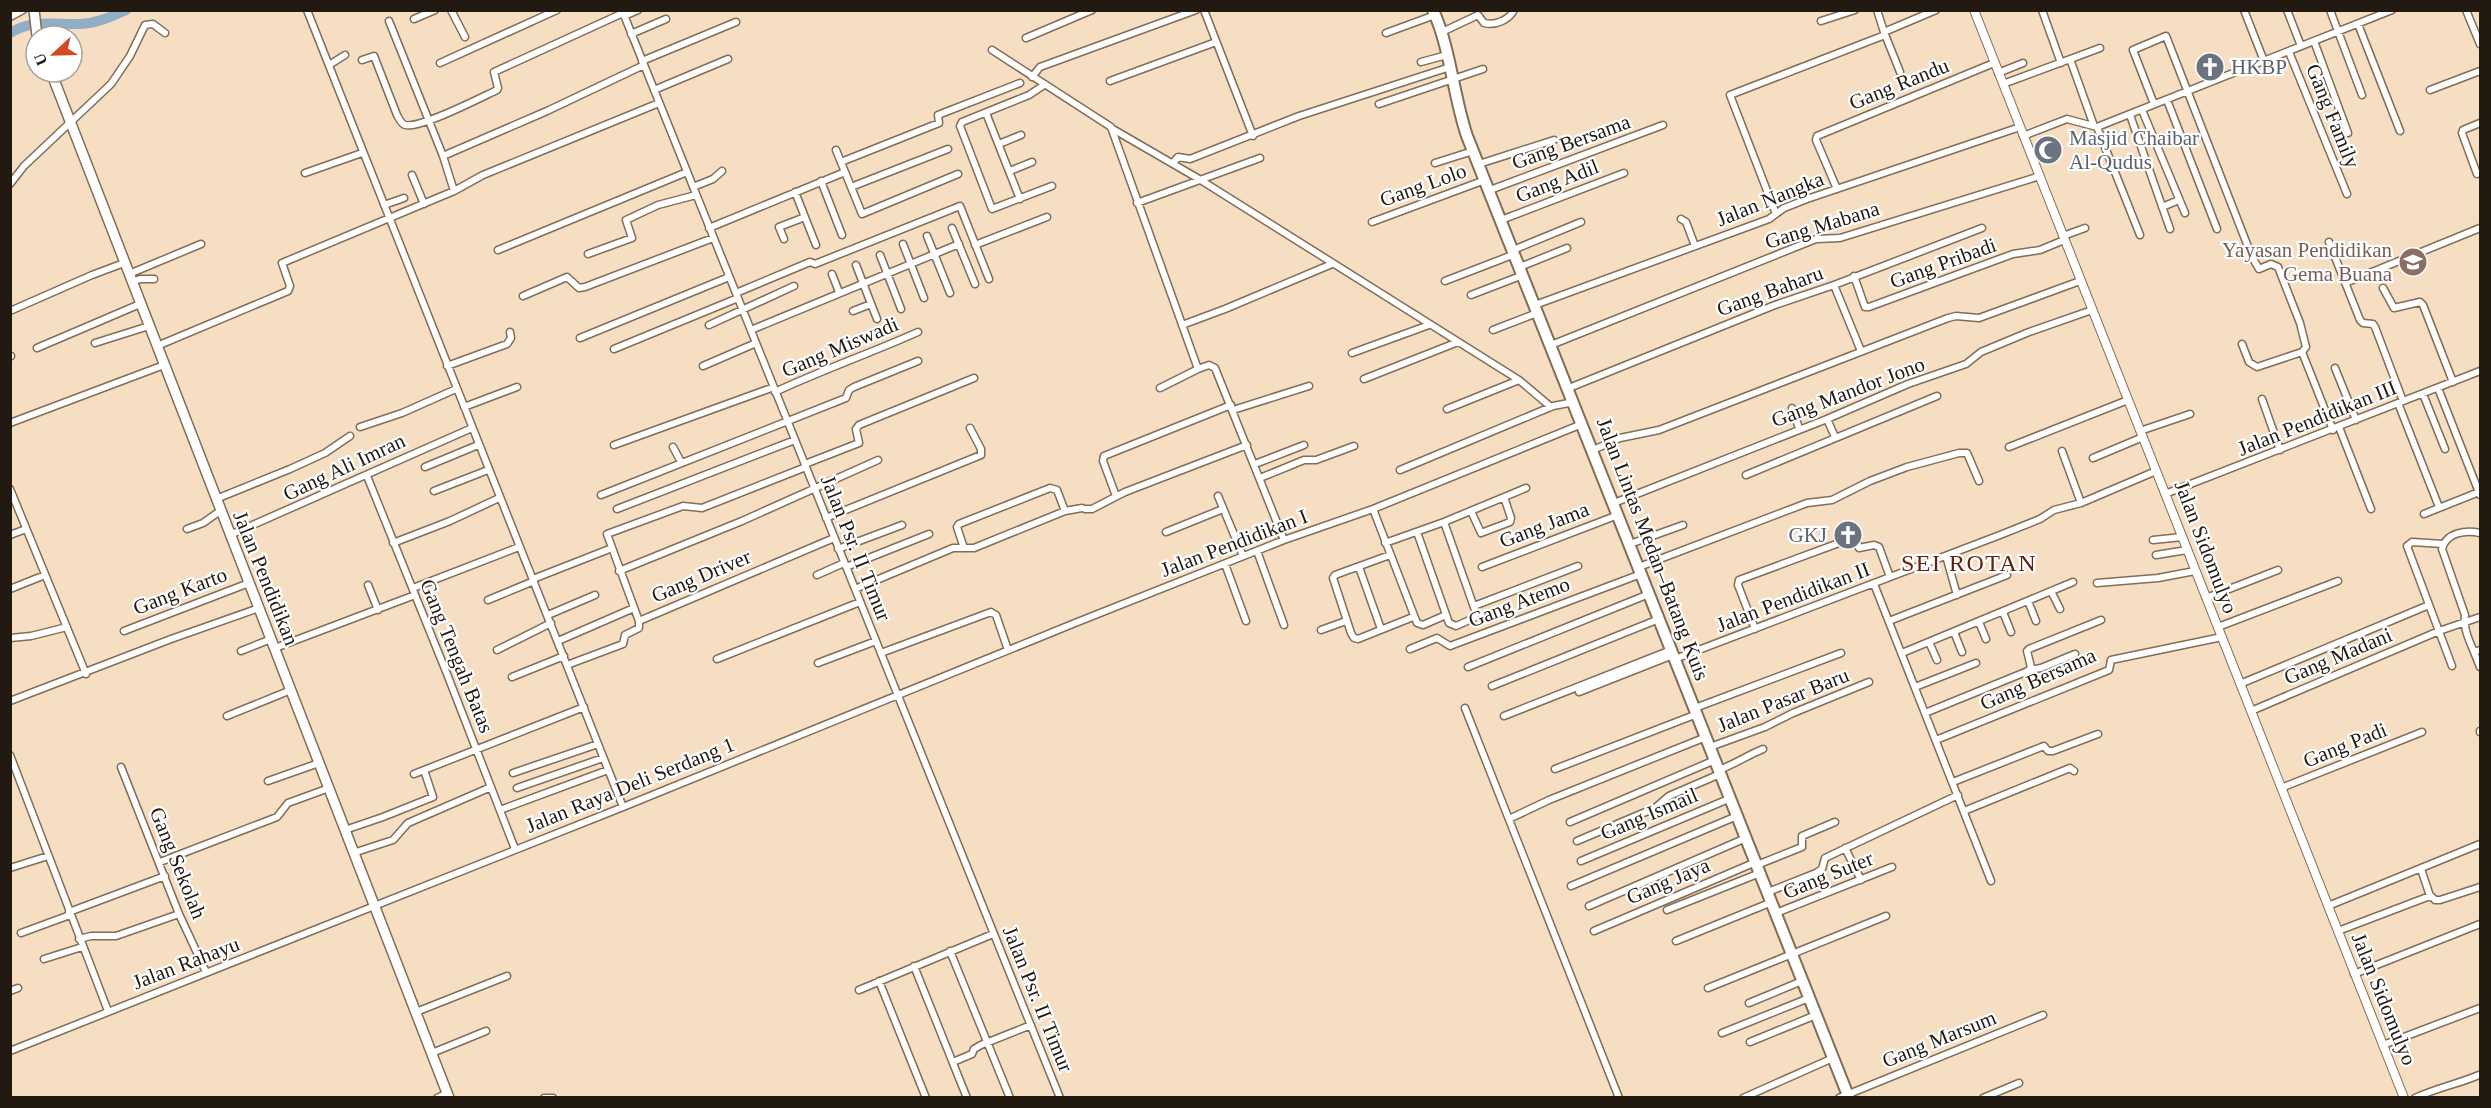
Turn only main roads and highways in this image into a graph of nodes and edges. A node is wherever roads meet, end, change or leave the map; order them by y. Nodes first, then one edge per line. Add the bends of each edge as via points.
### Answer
1 (1434, 13) edge
2 (56, 84) edge
3 (449, 1095) edge
4 (1845, 1096) edge

1 - 4 highway, Jalan Lintas Medan–Batang Kuis via 1473,151 1738,815
2 - 3 main road, Jalan Pendidikan

